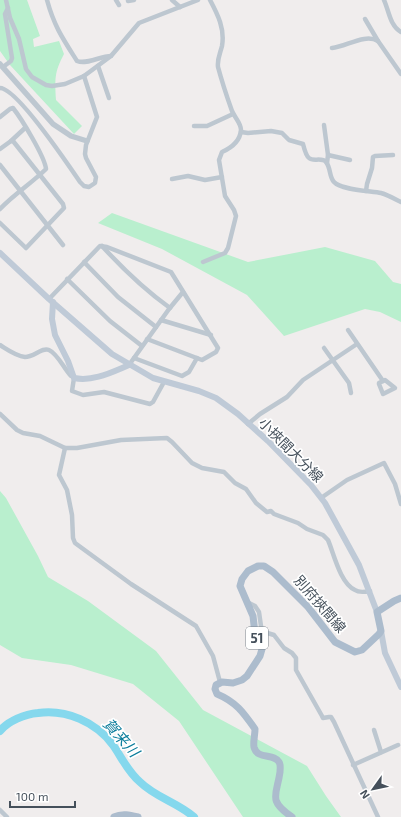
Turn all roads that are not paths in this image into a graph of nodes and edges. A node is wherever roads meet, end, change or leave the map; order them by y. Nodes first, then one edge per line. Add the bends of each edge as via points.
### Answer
1 (6, 0) edge
2 (48, 0) edge
3 (116, 0) edge
4 (134, 0) edge
5 (172, 0) edge
6 (198, 0) edge
7 (210, 0) edge
8 (384, 0) edge
9 (128, 2) dead end
10 (119, 5) dead end
11 (180, 7) junction
12 (8, 8) junction
13 (364, 19) dead end
14 (401, 32) edge
15 (378, 41) junction
16 (332, 48) dead end
17 (111, 56) junction
18 (2, 66) edge
19 (98, 66) junction
20 (401, 74) edge
21 (84, 76) junction
22 (0, 88) edge
23 (109, 98) dead end
24 (233, 114) junction
25 (0, 117) edge
26 (324, 125) dead end
27 (194, 126) dead end
28 (26, 128) junction
29 (241, 132) junction
30 (10, 141) junction
31 (88, 141) junction
32 (0, 149) edge
33 (328, 155) junction
34 (393, 155) dead end
35 (350, 160) dead end
36 (327, 163) junction
37 (0, 165) edge
38 (40, 175) junction
39 (222, 177) junction
40 (172, 179) dead end
41 (21, 191) junction
42 (366, 191) junction
43 (401, 202) edge
44 (0, 209) edge
45 (0, 223) edge
46 (48, 225) junction
47 (63, 245) dead end
48 (102, 246) junction
49 (0, 253) edge
50 (84, 262) junction
51 (203, 262) dead end
52 (67, 279) junction
53 (183, 292) junction
54 (51, 301) junction
55 (170, 308) junction
56 (161, 320) junction
57 (156, 327) junction
58 (348, 330) dead end
59 (211, 335) junction
60 (147, 338) junction
61 (357, 344) junction
62 (0, 345) edge
63 (142, 346) junction
64 (324, 348) dead end
65 (134, 358) junction
66 (197, 358) junction
67 (332, 360) junction
68 (129, 365) junction
69 (74, 376) junction
70 (383, 381) dead end
71 (164, 382) junction
72 (351, 393) dead end
73 (0, 414) edge
74 (248, 424) junction
75 (66, 448) junction
76 (401, 481) edge
77 (395, 484) junction
78 (321, 498) junction
79 (401, 504) edge
80 (370, 592) junction
81 (401, 598) edge
82 (247, 602) junction
83 (377, 612) junction
84 (381, 631) junction
85 (220, 682) junction
86 (401, 687) edge
87 (374, 730) dead end
88 (398, 744) dead end
89 (381, 752) junction
90 (353, 765) junction
91 (0, 810) edge
92 (7, 817) edge
93 (114, 817) edge
94 (138, 817) edge
95 (292, 817) edge
96 (378, 817) edge

1 - 12 street
2 - 17 street via 56,28 77,61
3 - 10 street
4 - 9 street
5 - 11 street
6 - 11 street
7 - 24 street via 221,22 222,46 218,64
8 - 14 street via 393,24
11 - 17 street via 139,23
12 - 18 street via 5,14 12,58
12 - 21 street via 25,65 32,77 52,86
13 - 15 street
15 - 16 street via 363,40
15 - 20 street
17 - 19 street
18 - 31 street via 53,124 71,136
19 - 21 street
19 - 23 street
21 - 31 street via 97,117
22 - 31 street via 9,91 24,106 80,182 89,187 95,183 96,177 85,156
24 - 27 street via 206,126
24 - 29 street via 239,122
25 - 28 street via 13,108
26 - 33 street
28 - 30 street
28 - 38 street via 46,166
29 - 36 street via 282,132 289,140 303,144 308,158 324,160
29 - 39 street via 234,145 220,156
30 - 32 street
30 - 38 street via 13,141
33 - 35 street
33 - 36 street
34 - 42 street via 373,157
36 - 42 street via 335,184
37 - 41 street
38 - 41 street
38 - 46 street via 64,208
39 - 40 street via 205,180 188,176
39 - 51 street via 225,196 236,216 234,225 225,253
41 - 44 street
41 - 46 street
42 - 43 street via 385,194
45 - 46 street via 26,248
46 - 47 street
48 - 50 street
48 - 53 street via 171,272
48 - 55 street via 124,269
49 - 54 main road, 小挾間大分線
50 - 52 street
50 - 57 street via 118,297
52 - 54 street
52 - 63 street via 110,321
53 - 55 street
53 - 59 street
54 - 68 main road, 小挾間大分線 via 112,354
54 - 69 main road via 55,334
55 - 56 street
56 - 57 street
56 - 59 street
57 - 60 street
58 - 61 street
59 - 66 street via 218,348 216,352 202,360
60 - 63 street
60 - 66 street
61 - 67 street
61 - 70 street
62 - 69 street via 24,357 48,349 65,371
63 - 65 street
64 - 67 street
65 - 66 street via 182,376 189,372
65 - 68 street
67 - 72 street via 349,383
67 - 74 street via 298,384 287,397
68 - 69 main road via 92,378 82,379
68 - 71 main road, 小挾間大分線
69 - 71 street via 72,391 83,395 104,392 150,404
71 - 74 main road, 小挾間大分線 via 216,398
73 - 75 street via 16,430 40,436
74 - 78 main road, 小挾間大分線 via 290,463
75 - 80 street via 121,440 167,438 192,463 202,468 224,472 246,489 256,503 267,512 271,511 323,535 328,540 344,580 360,592
75 - 85 street via 59,475 67,490 75,543 131,584 196,626 213,656
76 - 77 street
77 - 78 street via 384,463 347,480
77 - 79 street
78 - 80 main road, 小挾間大分線 via 359,564
80 - 83 main road, 小挾間大分線
81 - 83 main road
82 - 84 main road, 別府挾間線 / 51 via 240,587 241,580 251,569 264,566 308,606 339,645 358,652
82 - 85 main road, 別府挾間線 / 51 via 261,647 260,656 242,680 233,683
82 - 90 street via 255,606 259,612 262,630 274,635 296,658 296,670 323,718 331,717
83 - 84 main road
84 - 86 main road via 385,653
85 - 95 main road via 215,687 217,694 229,698 255,729 256,751 279,762 276,799 282,810
87 - 89 street
88 - 89 street
89 - 90 street
90 - 96 street
91 - 92 street
93 - 94 main road

